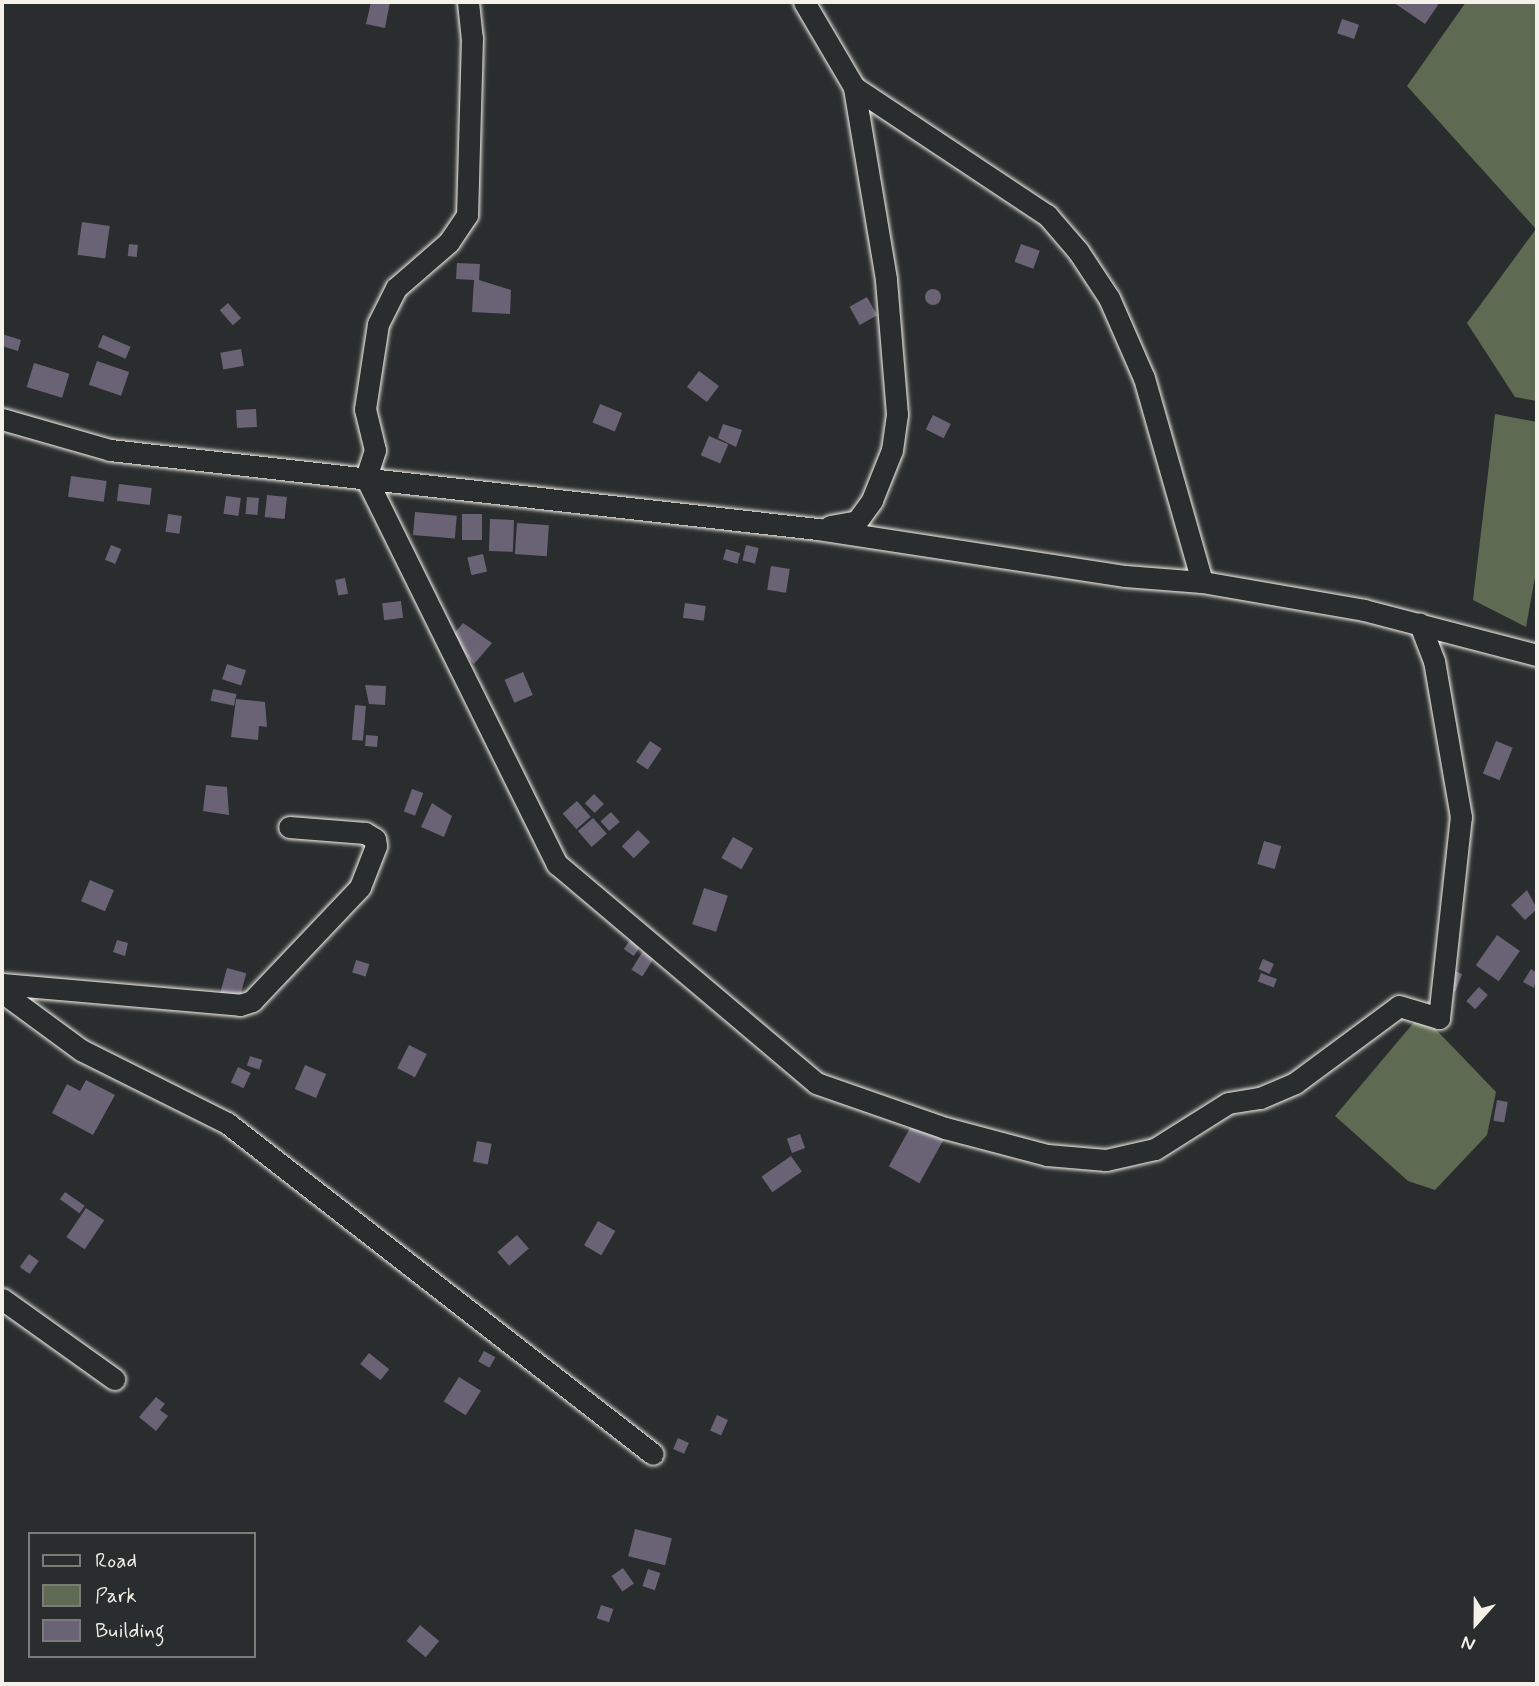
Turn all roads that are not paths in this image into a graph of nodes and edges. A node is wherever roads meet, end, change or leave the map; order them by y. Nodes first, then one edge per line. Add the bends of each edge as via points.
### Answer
1 (468, 2) edge
2 (804, 2) edge
3 (854, 88) junction
4 (2, 419) edge
5 (366, 478) junction
6 (818, 529) junction
7 (1202, 582) junction
8 (1420, 624) junction
9 (1537, 655) edge
10 (289, 827) dead end
11 (2, 984) edge
12 (2, 992) edge
13 (2, 1299) edge
14 (114, 1379) dead end
15 (653, 1454) dead end

1 - 5 street via 472,38 467,215 449,242 396,288 378,324 365,409 375,450
2 - 3 street
3 - 6 street via 886,279 897,414 884,476 857,521
3 - 7 street via 1046,215 1078,251 1109,298 1144,378 1176,474
4 - 5 street via 110,450
5 - 6 street
5 - 8 street via 511,778 568,877 816,1083 945,1128 1086,1162 1155,1149 1228,1103 1260,1098 1294,1083 1399,1006 1439,1018 1461,817 1434,661
6 - 7 street via 1125,576
7 - 8 street
8 - 9 street
10 - 11 street via 365,833 376,839 376,846 360,887 252,1001 240,1005
12 - 15 street via 81,1051 236,1130
13 - 14 street

